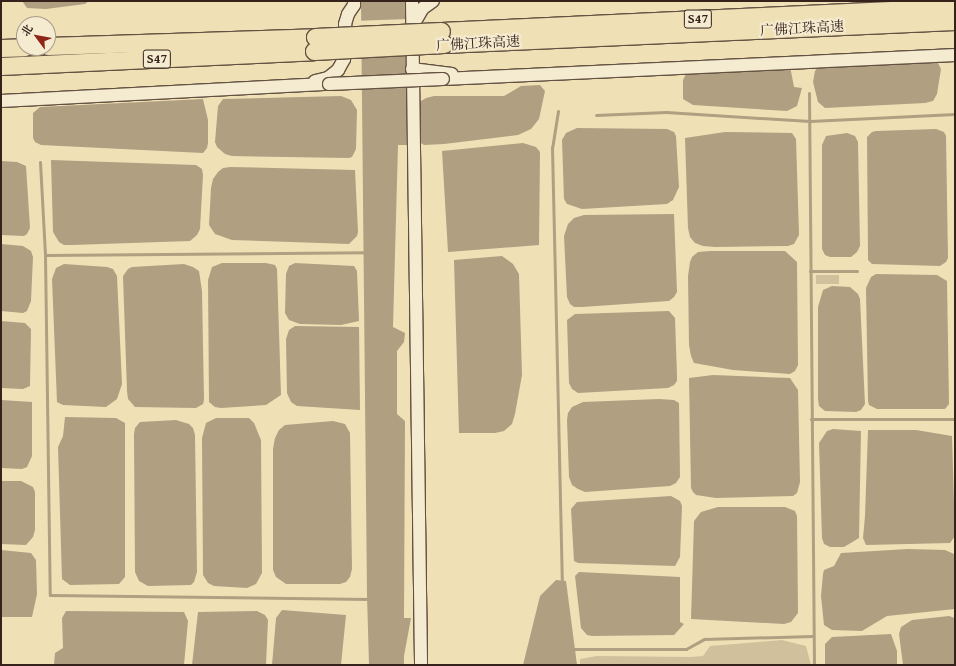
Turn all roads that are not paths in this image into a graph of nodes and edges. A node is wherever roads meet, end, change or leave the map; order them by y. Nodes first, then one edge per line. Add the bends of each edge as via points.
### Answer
1 (354, 1) edge
2 (412, 1) edge
3 (434, 1) edge
4 (955, 7) edge
5 (955, 21) edge
6 (412, 32) junction
7 (442, 38) junction
8 (314, 44) junction
9 (56, 46) edge
10 (16, 47) edge
11 (1, 48) edge
12 (955, 54) edge
13 (1, 66) edge
14 (412, 69) junction
15 (476, 77) junction
16 (292, 87) junction
17 (1, 101) edge
18 (421, 665) edge

1 - 16 street via 345,24 344,59 338,70 328,78
2 - 6 street
3 - 6 street via 423,8
4 - 7 highway, 广佛江珠高速 / S47
5 - 7 highway, 广佛江珠高速 / S47
6 - 14 street
7 - 8 highway, 广佛江珠高速 / S47, bridge
8 - 9 highway, 广佛江珠高速 / S47
8 - 13 highway, 广佛江珠高速 / S47
10 - 11 highway
12 - 15 street
14 - 15 street
14 - 18 street
15 - 16 street, bridge
16 - 17 street

